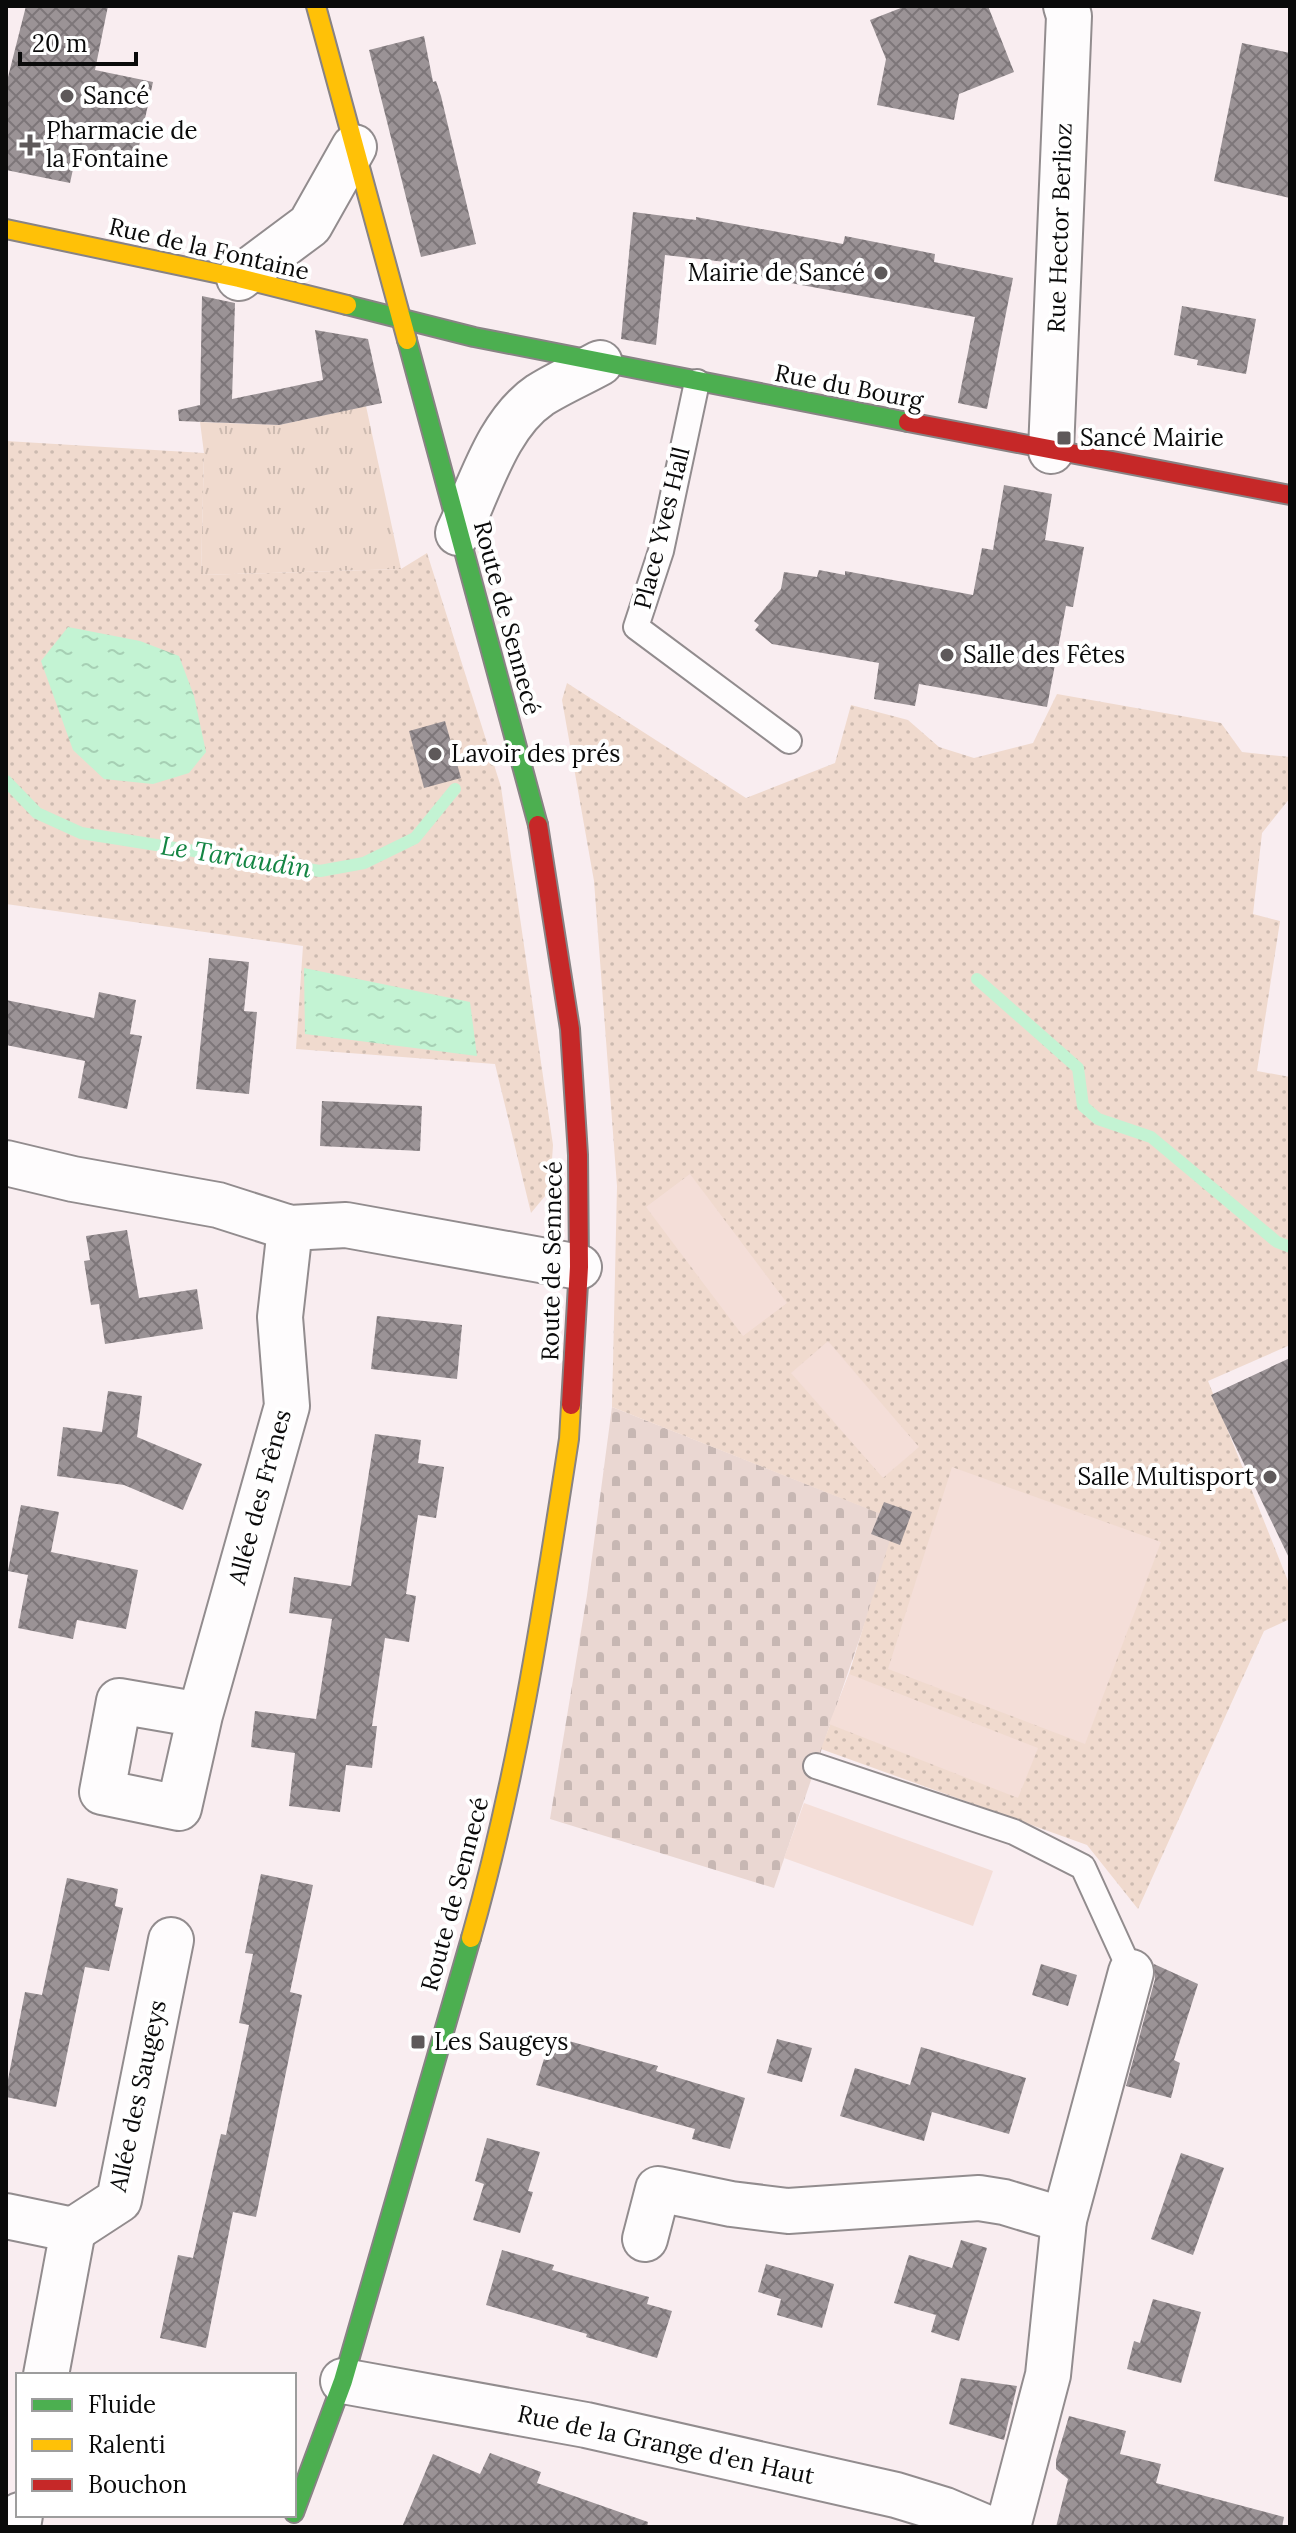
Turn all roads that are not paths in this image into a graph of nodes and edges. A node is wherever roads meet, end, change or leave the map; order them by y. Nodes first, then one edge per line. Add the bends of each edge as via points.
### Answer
1 (316, 6) edge
2 (1066, 6) edge
3 (354, 147) junction
4 (6, 229) edge
5 (239, 278) junction
6 (401, 319) junction
7 (600, 363) junction
8 (697, 382) junction
9 (1051, 451) junction
10 (1290, 495) edge
11 (458, 533) junction
12 (789, 741) dead end
13 (6, 1163) edge
14 (290, 1228) junction
15 (579, 1267) junction
16 (200, 1715) dead end
17 (816, 1766) dead end
18 (171, 1940) dead end
19 (1131, 1972) joint
20 (6, 2216) edge
21 (1064, 2220) junction
22 (73, 2230) junction
23 (645, 2239) dead end
24 (46, 2373) edge
25 (343, 2381) junction
26 (296, 2509) edge
27 (985, 2527) edge
28 (1008, 2527) edge

1 - 3 street, Route de Sennecé
2 - 9 street, Rue Hector Berlioz
3 - 5 street via 310,225
3 - 6 street, Route de Sennecé
4 - 5 street, Rue de la Fontaine
5 - 6 street, Rue de la Fontaine
6 - 7 street, Rue du Bourg
6 - 11 street, Route de Sennecé
7 - 8 street, Rue du Bourg
7 - 11 street via 538,396 514,419
8 - 9 street, Rue du Bourg
8 - 12 lane, Place Yves Hall via 661,551 636,627
9 - 10 street, Rue du Bourg
11 - 15 street, Route de Sennecé via 542,844 570,1029
13 - 14 street via 218,1205
14 - 15 street via 346,1225
14 - 16 street, Allée des Frênes via 280,1317 287,1406
15 - 25 street, Route de Sennecé via 569,1439 531,1684 488,1878
17 - 19 lane via 1014,1832 1083,1867
18 - 22 street, Allée des Saugeys via 119,2200
19 - 21 street
20 - 22 street
21 - 23 street via 979,2198 788,2211 658,2189
21 - 28 street via 1048,2375
22 - 24 street
25 - 26 street, Route de Sennecé
25 - 27 street, Rue de la Grange d'en Haut via 586,2425 865,2488

